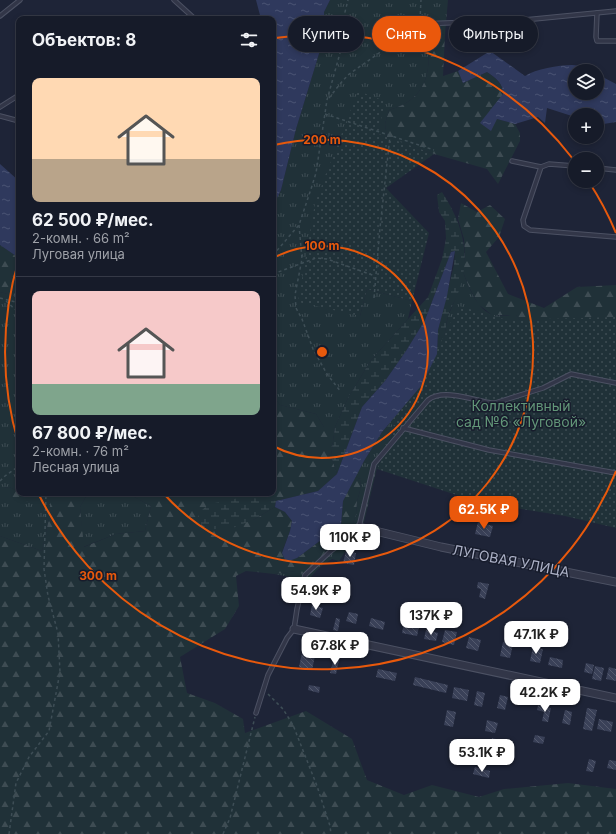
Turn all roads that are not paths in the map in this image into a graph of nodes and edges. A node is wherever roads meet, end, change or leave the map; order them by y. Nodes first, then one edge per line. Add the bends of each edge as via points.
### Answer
1 (20, 0) edge
2 (174, 0) edge
3 (616, 11) edge
4 (597, 13) junction
5 (0, 16) edge
6 (192, 16) edge
7 (441, 23) edge
8 (616, 41) edge
9 (16, 97) edge
10 (0, 107) edge
11 (0, 116) edge
12 (16, 120) edge
13 (512, 161) dead end
14 (568, 165) edge
15 (541, 167) junction
16 (604, 169) edge
17 (616, 170) edge
18 (616, 237) edge
19 (616, 383) edge
20 (403, 428) junction
21 (616, 473) edge
22 (359, 527) junction
23 (616, 582) edge
24 (294, 629) junction
25 (616, 698) edge
26 (256, 713) road end

1 - 5 lane
2 - 6 lane
3 - 4 lane
4 - 7 lane via 524,20
4 - 8 lane via 597,41
9 - 10 lane
11 - 12 lane
13 - 15 lane
14 - 15 lane via 549,164
15 - 18 lane via 522,220 526,228
16 - 17 lane
19 - 20 lane via 571,374 532,392 491,403 440,394 428,400
20 - 21 lane via 489,450
20 - 22 lane via 374,464
22 - 23 street, ЛУГОВАЯ УЛИЦА via 441,547
22 - 24 lane via 305,576
24 - 25 street
24 - 26 lane via 268,675

